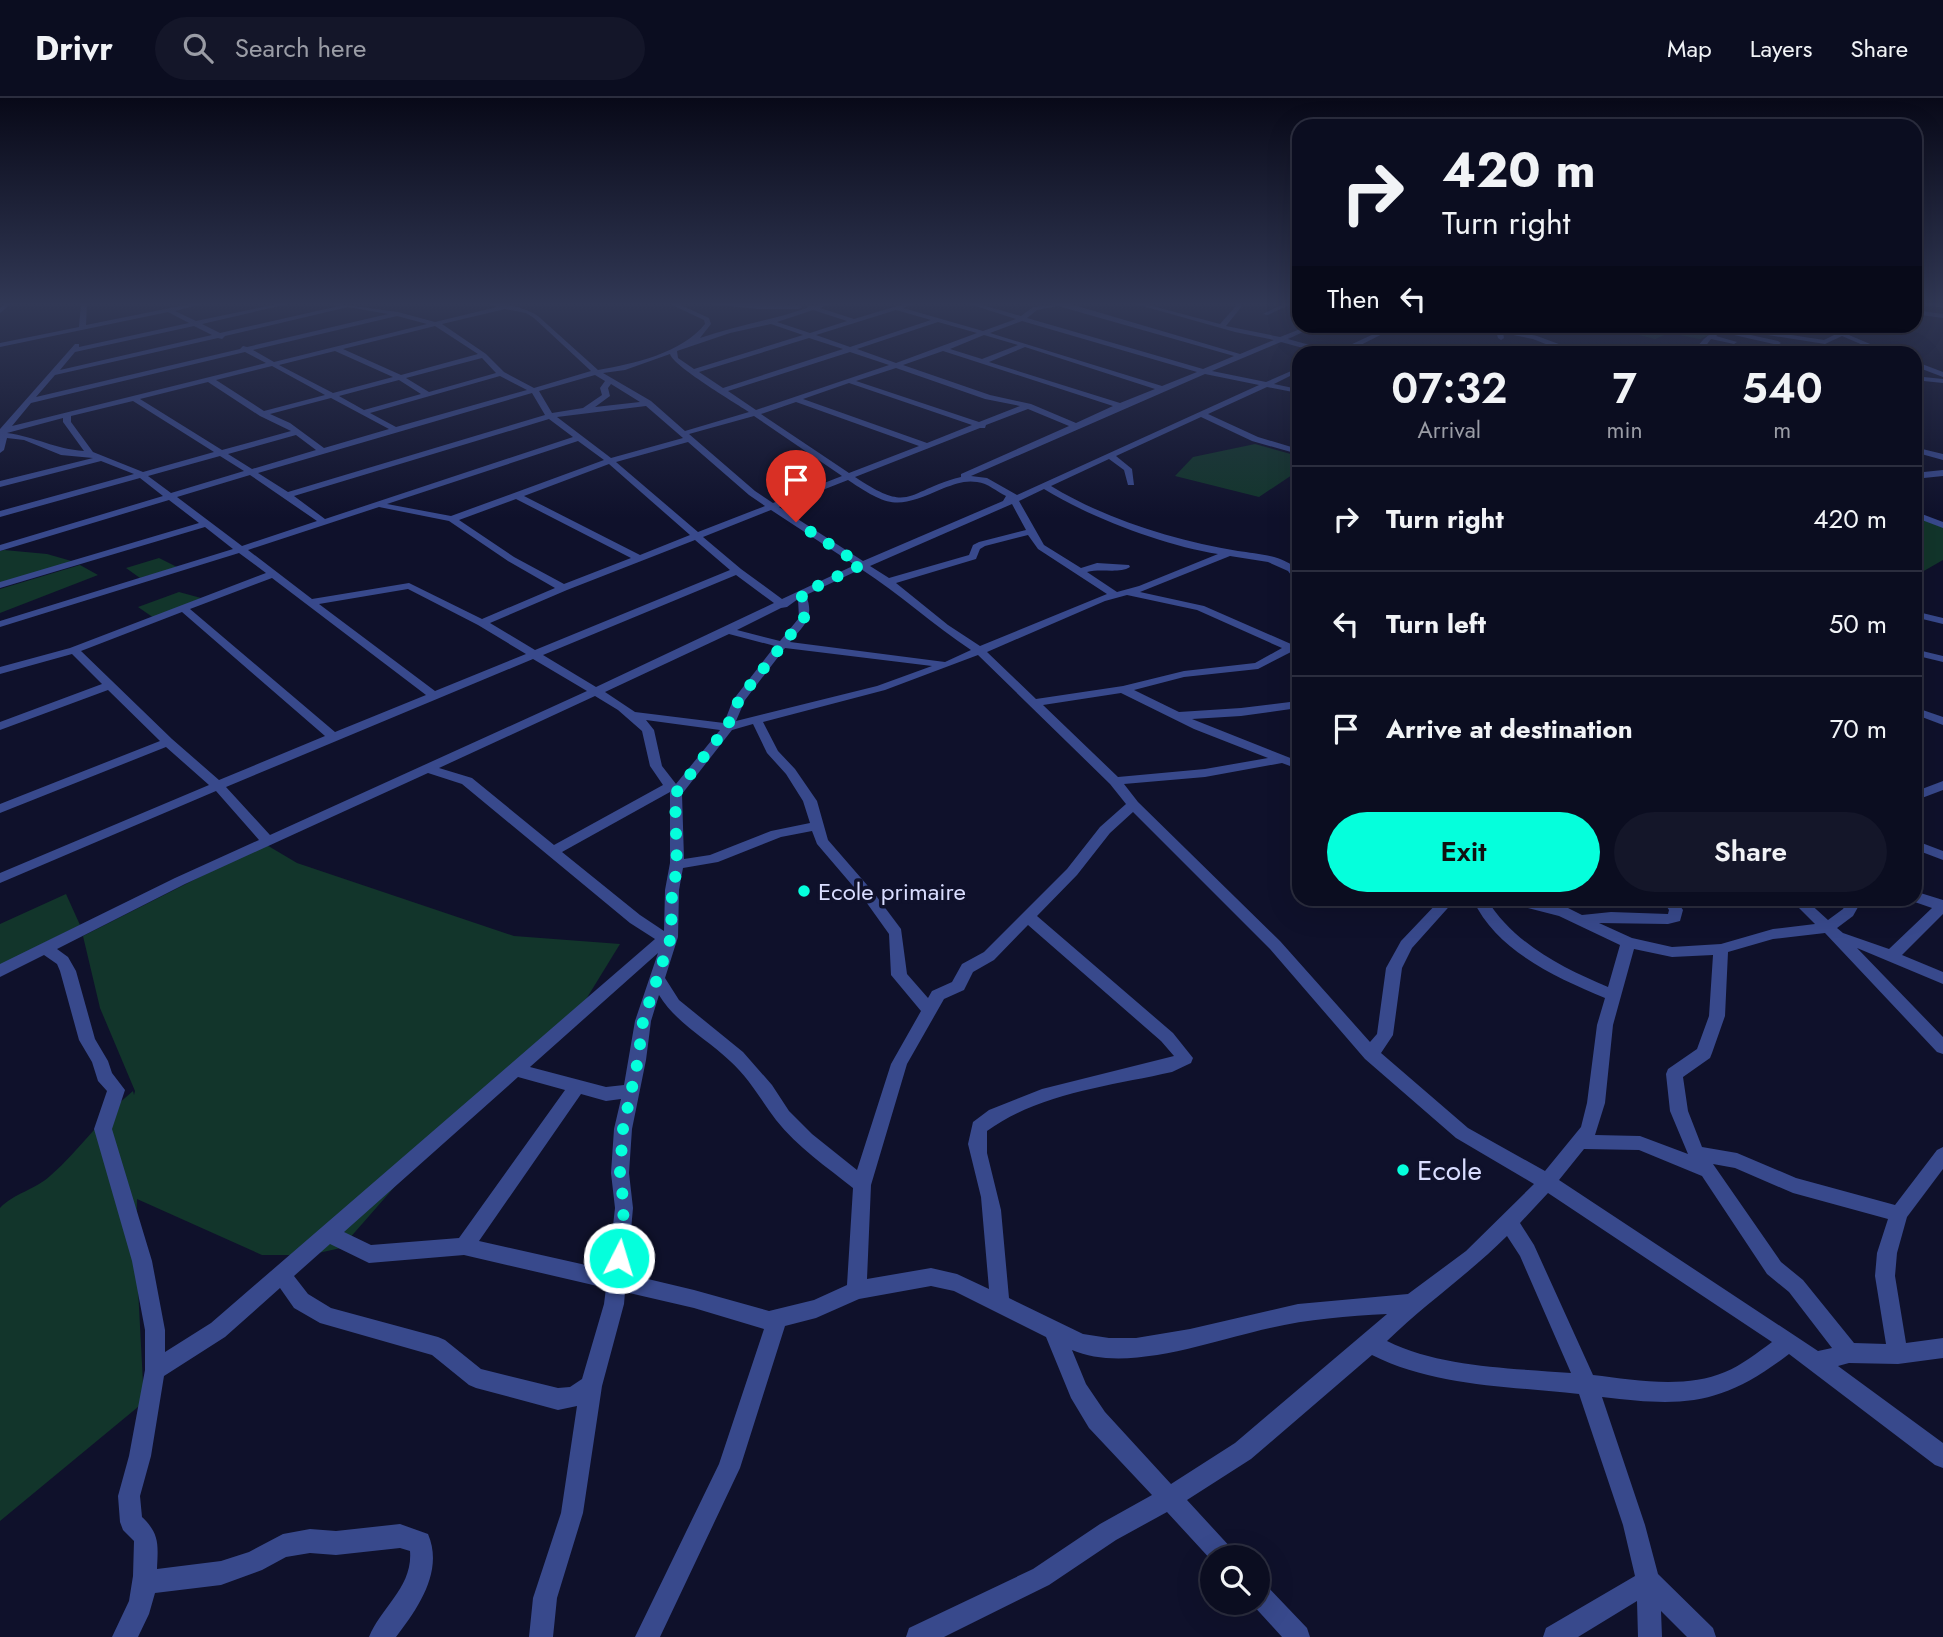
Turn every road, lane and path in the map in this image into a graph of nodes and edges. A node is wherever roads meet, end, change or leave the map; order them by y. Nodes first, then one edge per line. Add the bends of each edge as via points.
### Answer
1 (50, 375) edge
2 (141, 375) edge
3 (231, 375) edge
4 (295, 375) edge
5 (395, 375) edge
6 (408, 375) edge
7 (497, 375) edge
8 (502, 375) edge
9 (587, 375) edge
10 (602, 375) edge
11 (696, 375) edge
12 (771, 375) edge
13 (867, 375) edge
14 (924, 375) edge
15 (1022, 375) edge
16 (1119, 375) edge
17 (1195, 375) edge
18 (1223, 375) edge
19 (1288, 375) edge
20 (400, 377) junction
21 (610, 379) junction
22 (1922, 379) edge
23 (210, 380) junction
24 (849, 381) junction
25 (1943, 381) edge
26 (1270, 384) junction
27 (1163, 389) junction
28 (1292, 390) edge
29 (535, 391) junction
30 (722, 391) junction
31 (427, 394) junction
32 (333, 395) junction
33 (135, 398) junction
34 (796, 399) junction
35 (30, 401) junction
36 (648, 402) junction
37 (1028, 406) junction
38 (1120, 406) junction
39 (585, 410) junction
40 (365, 412) junction
41 (755, 413) junction
42 (263, 414) junction
43 (1203, 415) junction
44 (67, 416) junction
45 (550, 416) junction
46 (982, 426) junction
47 (1077, 426) junction
48 (567, 429) junction
49 (396, 430) junction
50 (2, 432) edge
51 (294, 433) junction
52 (685, 437) junction
53 (579, 438) junction
54 (928, 446) junction
55 (0, 450) edge
56 (1292, 450) edge
57 (323, 451) junction
58 (1922, 451) edge
59 (90, 454) junction
60 (223, 454) junction
61 (1110, 456) junction
62 (1943, 457) edge
63 (102, 458) junction
64 (610, 461) junction
65 (1922, 470) edge
66 (250, 473) junction
67 (1940, 473) edge
68 (140, 474) junction
69 (1922, 475) edge
70 (850, 477) junction
71 (1131, 483) dead end
72 (0, 484) edge
73 (947, 484) junction
74 (1043, 485) junction
75 (287, 495) junction
76 (517, 496) junction
77 (172, 498) junction
78 (1013, 500) junction
79 (377, 505) junction
80 (997, 506) junction
81 (773, 508) junction
82 (1943, 513) edge
83 (0, 514) edge
84 (1922, 517) edge
85 (452, 519) junction
86 (1930, 520) junction
87 (324, 522) junction
88 (206, 524) junction
89 (1943, 525) edge
90 (1032, 531) junction
91 (697, 537) junction
92 (0, 548) edge
93 (239, 550) junction
94 (1228, 553) junction
95 (639, 558) junction
96 (861, 565) junction
97 (1103, 566) junction
98 (1125, 568) dead end
99 (1292, 569) edge
100 (737, 571) junction
101 (1079, 572) junction
102 (273, 574) junction
103 (888, 582) junction
104 (0, 585) edge
105 (563, 588) junction
106 (1123, 592) junction
107 (801, 594) junction
108 (311, 602) junction
109 (783, 604) junction
110 (184, 609) junction
111 (1922, 616) edge
112 (1943, 621) edge
113 (482, 623) junction
114 (0, 625) edge
115 (728, 631) junction
116 (784, 645) junction
117 (1292, 647) edge
118 (1292, 649) edge
119 (74, 650) junction
120 (979, 651) junction
121 (1922, 654) edge
122 (534, 656) junction
123 (1943, 659) edge
124 (946, 665) junction
125 (0, 671) edge
126 (110, 685) junction
127 (1123, 688) junction
128 (594, 690) junction
129 (435, 696) junction
130 (1032, 703) junction
131 (1292, 705) edge
132 (1922, 713) edge
133 (632, 715) junction
134 (1174, 716) junction
135 (757, 721) junction
136 (1943, 721) edge
137 (0, 726) edge
138 (727, 727) junction
139 (333, 737) junction
140 (168, 742) junction
141 (1292, 757) edge
142 (1283, 759) junction
143 (1292, 763) edge
144 (426, 768) junction
145 (1115, 780) junction
146 (1943, 785) edge
147 (218, 786) junction
148 (673, 790) junction
149 (1922, 794) edge
150 (1133, 806) junction
151 (0, 809) edge
152 (818, 826) junction
153 (267, 840) junction
154 (1922, 847) edge
155 (554, 851) junction
156 (1943, 856) edge
157 (677, 863) junction
158 (0, 878) edge
159 (1922, 900) edge
160 (1442, 906) edge
161 (1484, 906) edge
162 (1564, 906) edge
163 (1673, 906) edge
164 (1805, 906) edge
165 (1852, 906) edge
166 (1942, 906) edge
167 (1028, 917) junction
168 (1580, 920) junction
169 (1833, 932) junction
170 (668, 938) junction
171 (1628, 943) junction
172 (46, 948) junction
173 (1721, 949) junction
174 (1892, 956) junction
175 (0, 971) edge
176 (657, 978) junction
177 (1943, 978) edge
178 (1613, 995) junction
179 (930, 1012) junction
180 (1943, 1048) edge
181 (1371, 1054) junction
182 (518, 1070) junction
183 (578, 1085) junction
184 (631, 1091) junction
185 (1581, 1142) junction
186 (1696, 1153) junction
187 (1943, 1155) edge
188 (1710, 1172) junction
189 (1548, 1182) junction
190 (862, 1185) junction
191 (1899, 1214) junction
192 (1509, 1222) junction
193 (327, 1235) junction
194 (464, 1246) junction
195 (282, 1275) junction
196 (617, 1283) junction
197 (857, 1290) junction
198 (999, 1302) junction
199 (1412, 1303) junction
200 (777, 1320) junction
201 (1053, 1329) junction
202 (1788, 1342) junction
203 (1370, 1343) junction
204 (1943, 1348) edge
205 (1849, 1353) junction
206 (1898, 1354) junction
207 (1815, 1362) junction
208 (155, 1370) junction
209 (1587, 1385) junction
210 (592, 1386) junction
211 (1943, 1457) edge
212 (1169, 1498) junction
213 (1213, 1545) edge
214 (1648, 1581) junction
215 (146, 1582) junction
216 (1270, 1606) edge
217 (124, 1637) edge
218 (381, 1637) edge
219 (541, 1637) edge
220 (647, 1637) edge
221 (918, 1637) edge
222 (1298, 1637) edge
223 (1555, 1637) edge
224 (1650, 1637) edge
225 (1704, 1637) edge

1 - 35 street
2 - 35 street
3 - 23 street
4 - 32 street
5 - 20 street
6 - 20 street
7 - 31 street
8 - 29 street
9 - 29 street
10 - 21 street
11 - 30 street
12 - 30 street
13 - 24 street
14 - 37 street
15 - 38 street
16 - 27 street
17 - 27 street
18 - 26 street
19 - 26 street
20 - 31 street
20 - 32 street
21 - 36 street
21 - 39 street via 604,388 606,396
22 - 25 street
23 - 33 street
23 - 42 street
24 - 34 street
24 - 46 street
26 - 28 street
26 - 43 street
27 - 38 street
29 - 45 street
29 - 49 street
30 - 41 street
31 - 40 street
32 - 40 street
32 - 42 street
33 - 44 street
33 - 60 street
34 - 41 street
34 - 54 street
35 - 50 street
36 - 39 street
36 - 52 street
37 - 46 street
37 - 47 street
38 - 47 street
39 - 45 street
39 - 48 street
40 - 49 street
41 - 52 street
41 - 70 street
42 - 51 street
43 - 56 street
43 - 61 street
44 - 50 street
44 - 59 street
45 - 48 street
45 - 75 street
46 - 54 street
47 - 73 street
48 - 53 street
49 - 57 street
50 - 55 street
50 - 59 street via 61,452
51 - 57 street
51 - 60 street
52 - 64 street
52 - 81 street
53 - 64 street
53 - 79 street
54 - 70 street
57 - 66 street
58 - 62 street
59 - 63 street
60 - 66 street
60 - 68 street
61 - 71 street via 1128,469
61 - 74 street
63 - 68 street
63 - 72 street
64 - 76 street
64 - 91 street
65 - 67 street
66 - 75 street
66 - 77 street
67 - 69 street
68 - 77 street
68 - 83 street
70 - 73 street via 872,492 902,502
70 - 81 street
73 - 80 street via 978,479 1013,496
74 - 78 street
74 - 94 street via 1077,506 1187,545
75 - 87 street
76 - 85 street
76 - 95 street
77 - 88 street
77 - 92 street
78 - 80 street
78 - 90 street
79 - 85 street
79 - 87 street
80 - 96 street
81 - 91 street
81 - 96 street
82 - 86 street
84 - 86 street
85 - 105 street
86 - 89 street
87 - 93 street
88 - 93 street
88 - 104 street
90 - 101 street via 1041,547
90 - 103 street via 982,544 972,557
91 - 95 street
91 - 100 street
93 - 102 street
93 - 114 street
94 - 99 street via 1270,559
94 - 106 street
95 - 105 street
96 - 103 street
96 - 107 street
97 - 98 street
97 - 101 street
97 - 106 street via 1129,575 1132,579
100 - 109 street
100 - 122 street
101 - 106 street
102 - 108 street
102 - 110 street
103 - 120 street
105 - 113 street
106 - 117 street via 1200,608
106 - 120 street
107 - 109 street
107 - 116 street via 804,618
108 - 113 street via 409,586
108 - 129 street
109 - 115 street
110 - 119 street
110 - 139 street
111 - 112 street
113 - 122 street
115 - 116 street
115 - 128 street
116 - 124 street
116 - 138 street via 739,700
118 - 127 street via 1258,666 1184,674
119 - 125 street
119 - 126 street
120 - 124 street
120 - 130 street
121 - 123 street
122 - 128 street
122 - 129 street
124 - 135 street via 881,688
126 - 137 street
126 - 140 street
127 - 130 street
127 - 134 street
128 - 133 street
128 - 144 street
129 - 139 street
130 - 145 street
131 - 134 street
132 - 136 street
133 - 138 street
133 - 148 street via 648,730 656,766
134 - 142 street
135 - 138 street
135 - 152 street via 773,753 802,787
138 - 148 street
139 - 147 street
140 - 147 street
140 - 151 street
141 - 142 street
142 - 143 street
142 - 145 street via 1205,774
144 - 153 street
144 - 155 street via 467,781
145 - 150 street
146 - 149 street
147 - 153 street
147 - 158 street
148 - 155 street via 610,818
148 - 157 street
150 - 167 street via 1105,830
150 - 181 street via 1275,945
152 - 157 street via 773,834 689,864
152 - 179 street via 822,841 895,933 899,975
153 - 172 street
154 - 156 street
155 - 170 street via 635,919
157 - 170 street
159 - 166 street
160 - 181 street via 1406,945 1394,968 1385,1035
161 - 178 street via 1505,932 1545,962
162 - 168 street
163 - 168 street via 1675,917 1668,919
164 - 169 street
165 - 169 street
166 - 174 street
167 - 179 street via 989,956 967,968 958,986 938,995
167 - 198 street via 1167,1037 1185,1058 1043,1096 1012,1107 979,1127 977,1145 998,1252
168 - 171 street
169 - 173 street via 1773,934
169 - 174 street
169 - 180 street
170 - 176 street
170 - 182 street
171 - 173 street via 1672,952
171 - 178 street
172 - 175 street
172 - 208 street via 63,961 87,1040 104,1076 117,1090 103,1129 153,1309
173 - 186 street via 1717,1016 1704,1053 1674,1074 1679,1111
174 - 177 street
176 - 184 street via 643,1021
176 - 190 street via 673,1004 737,1057 783,1116
178 - 185 street via 1593,1118
179 - 190 street via 899,1064
181 - 189 street via 1462,1133
182 - 183 street
182 - 193 street
183 - 184 street via 606,1094
183 - 194 street
184 - 196 street via 623,1129 620,1172 624,1209
185 - 188 street via 1640,1143
185 - 189 street
186 - 188 street
186 - 191 street via 1737,1161 1793,1185
187 - 191 street
188 - 205 street via 1774,1268 1796,1286
189 - 192 street
189 - 202 street
190 - 197 street
191 - 206 street via 1885,1276
192 - 199 street via 1473,1257
192 - 209 street via 1527,1251
193 - 194 street via 369,1254
193 - 195 street
194 - 196 street
195 - 208 street via 218,1330
195 - 210 street via 300,1301 327,1316 438,1347 475,1378 558,1399 573,1398
196 - 200 street
196 - 210 street
197 - 198 street via 931,1277
197 - 200 street
198 - 201 street
199 - 201 street via 1297,1313 1134,1349 1081,1344
199 - 203 street
200 - 220 street via 729,1468
201 - 212 street via 1078,1391 1097,1420
202 - 207 street
202 - 209 street via 1744,1375 1697,1390
203 - 209 street via 1425,1365
203 - 212 street via 1243,1451
204 - 206 street
205 - 206 street
205 - 207 street
207 - 211 street
208 - 215 street via 129,1496 131,1522 145,1536
209 - 214 street
210 - 219 street via 572,1513 545,1598
212 - 213 street
212 - 221 street via 1041,1577
214 - 223 street
214 - 224 street
214 - 225 street
215 - 217 street via 138,1613
215 - 218 street via 221,1573 283,1546 310,1541 400,1536 420,1542 424,1553 415,1585
216 - 222 street

